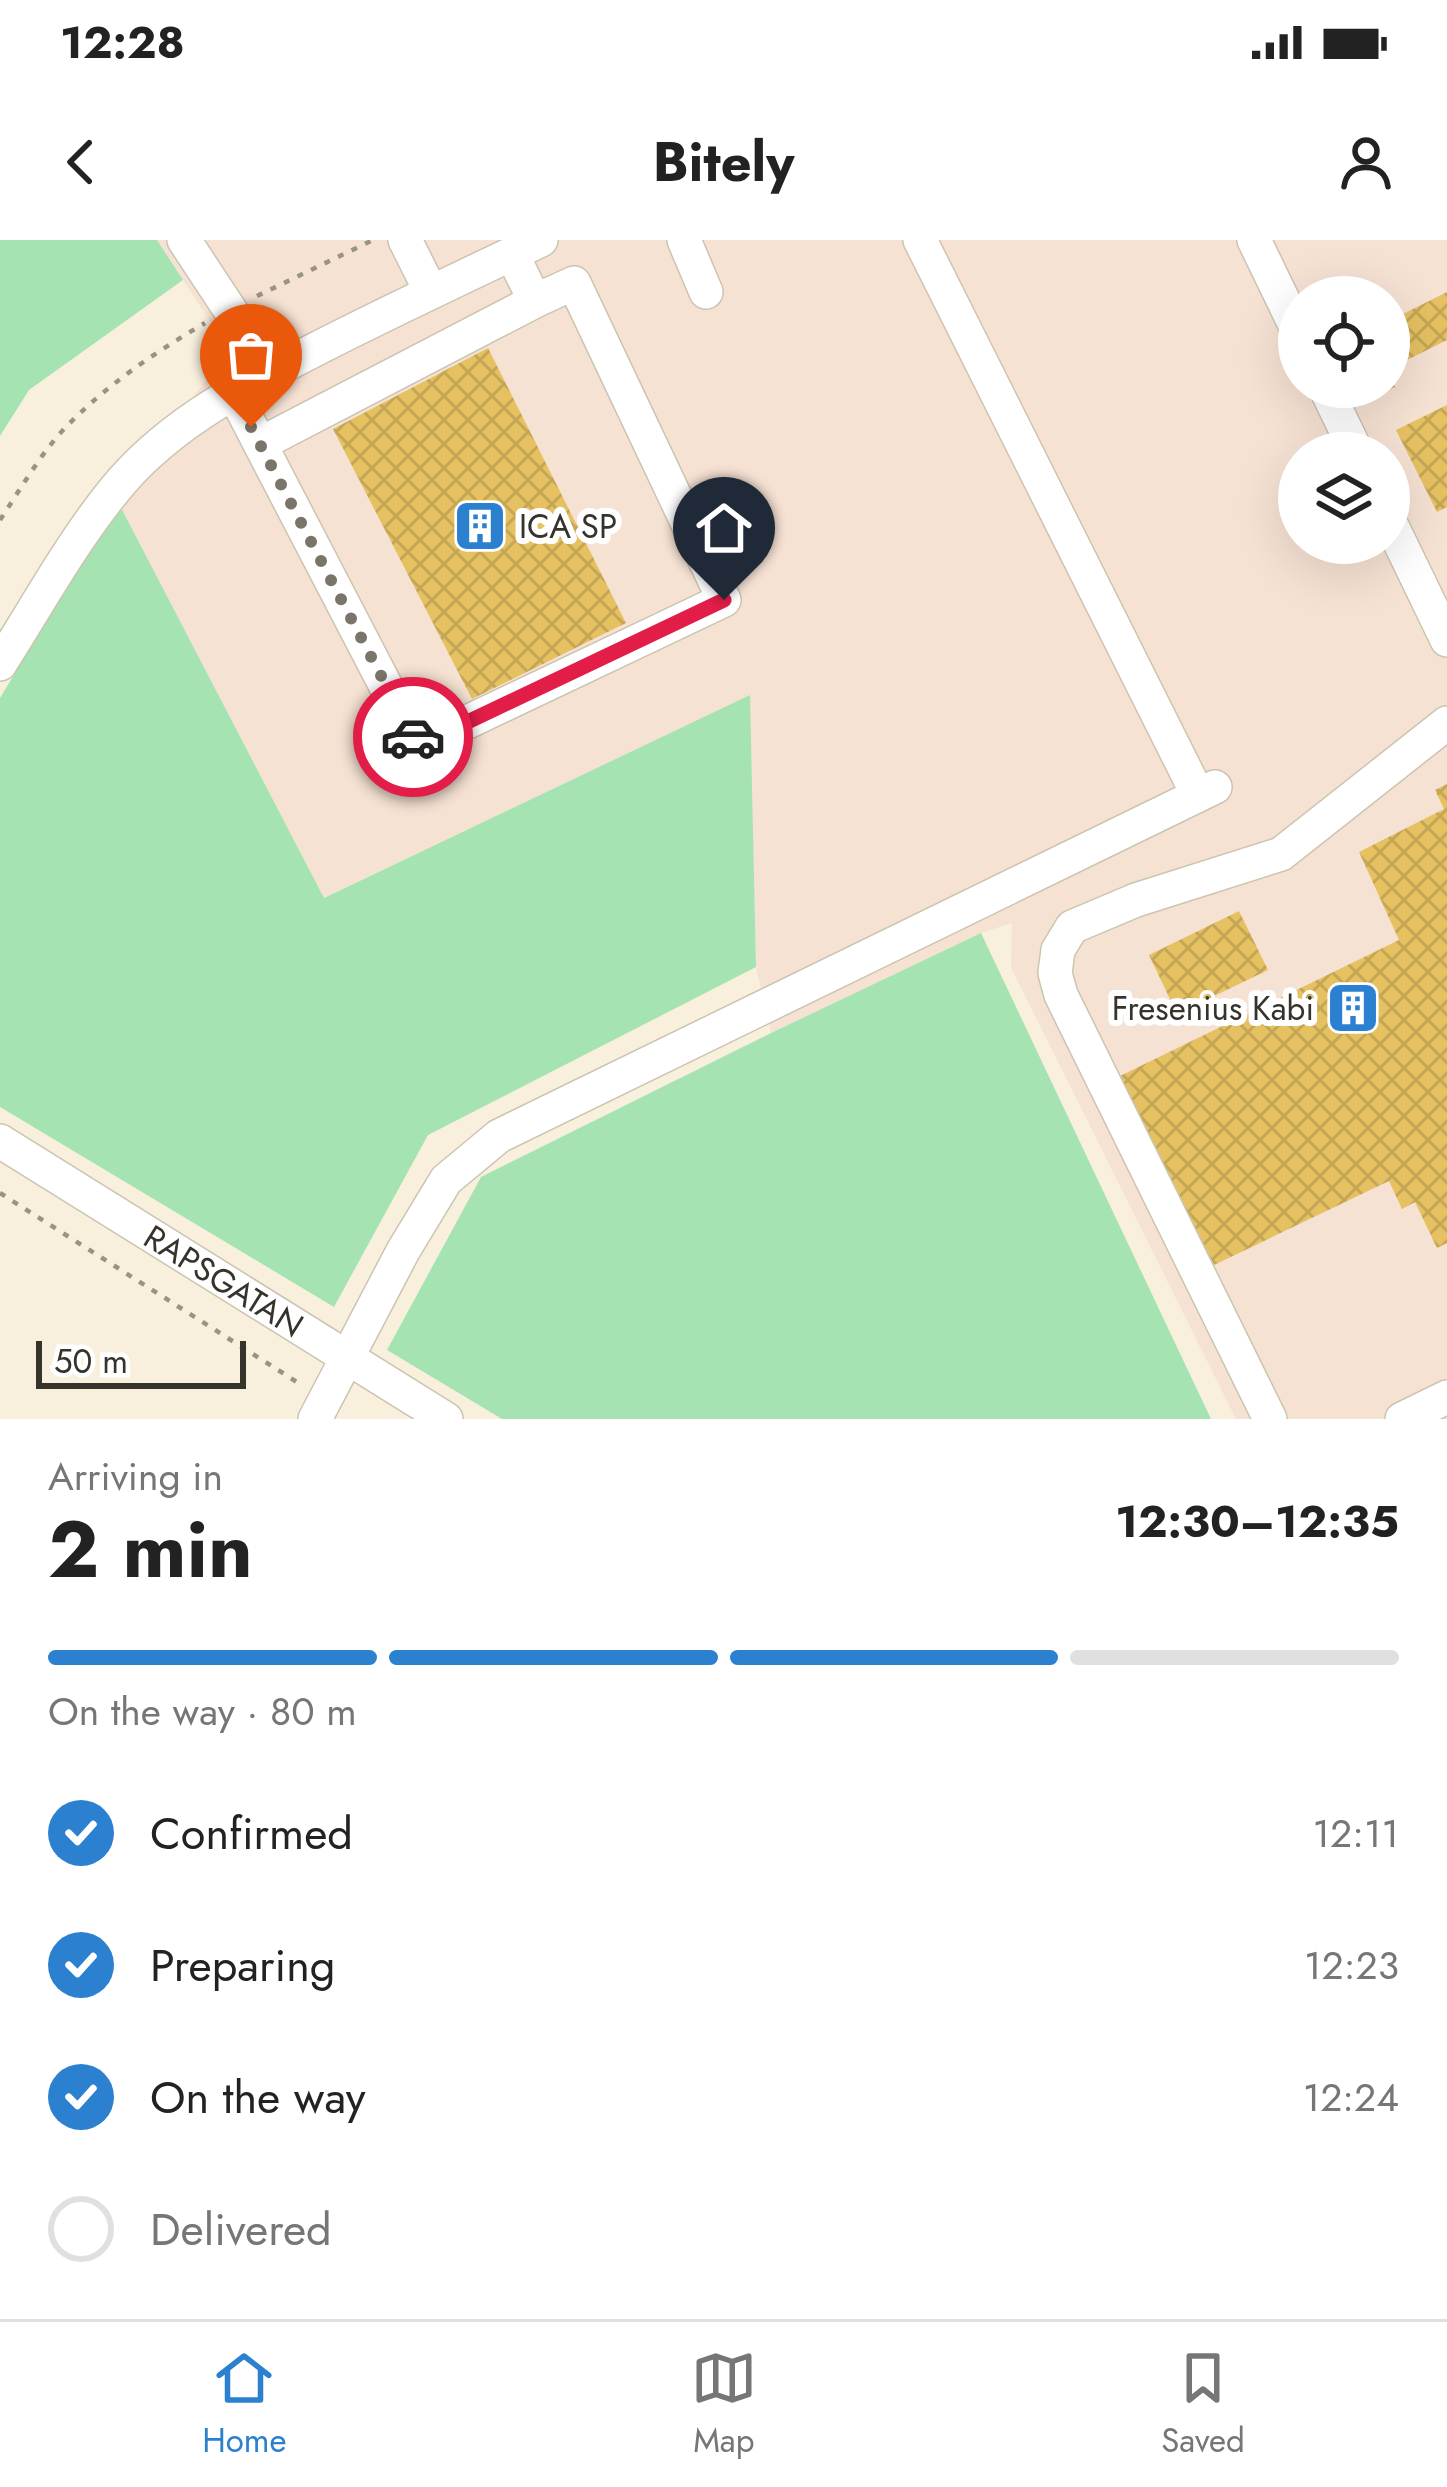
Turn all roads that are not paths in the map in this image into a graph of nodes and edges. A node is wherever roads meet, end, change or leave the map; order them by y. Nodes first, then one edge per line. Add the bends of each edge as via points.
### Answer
1 (184, 240) edge
2 (405, 240) edge
3 (684, 240) edge
4 (920, 240) edge
5 (1254, 240) edge
6 (526, 247) edge
7 (1278, 290) edge
8 (430, 292) junction
9 (706, 292) dead end
10 (535, 301) junction
11 (271, 372) junction
12 (234, 394) junction
13 (260, 444) junction
14 (1410, 563) edge
15 (1447, 640) edge
16 (0, 664) edge
17 (1447, 723) edge
18 (0, 1141) edge
19 (349, 1358) junction
20 (1447, 1397) edge
21 (320, 1410) edge
22 (446, 1419) edge
23 (1270, 1419) edge
24 (1402, 1419) edge

1 - 11 street
2 - 8 street
3 - 9 street
4 - 19 street via 1206,791 499,1136 446,1180
5 - 7 street
6 - 8 street
6 - 10 street
8 - 11 street
10 - 13 street
10 - 13 street via 574,284 724,600 417,746
11 - 12 street
12 - 13 street
12 - 16 street via 187,422 122,481
14 - 15 street
17 - 23 street via 1281,854 1072,927 1058,950 1061,995
18 - 19 street, RAPSGATAN
19 - 21 street
19 - 22 street, RAPSGATAN
20 - 24 street

